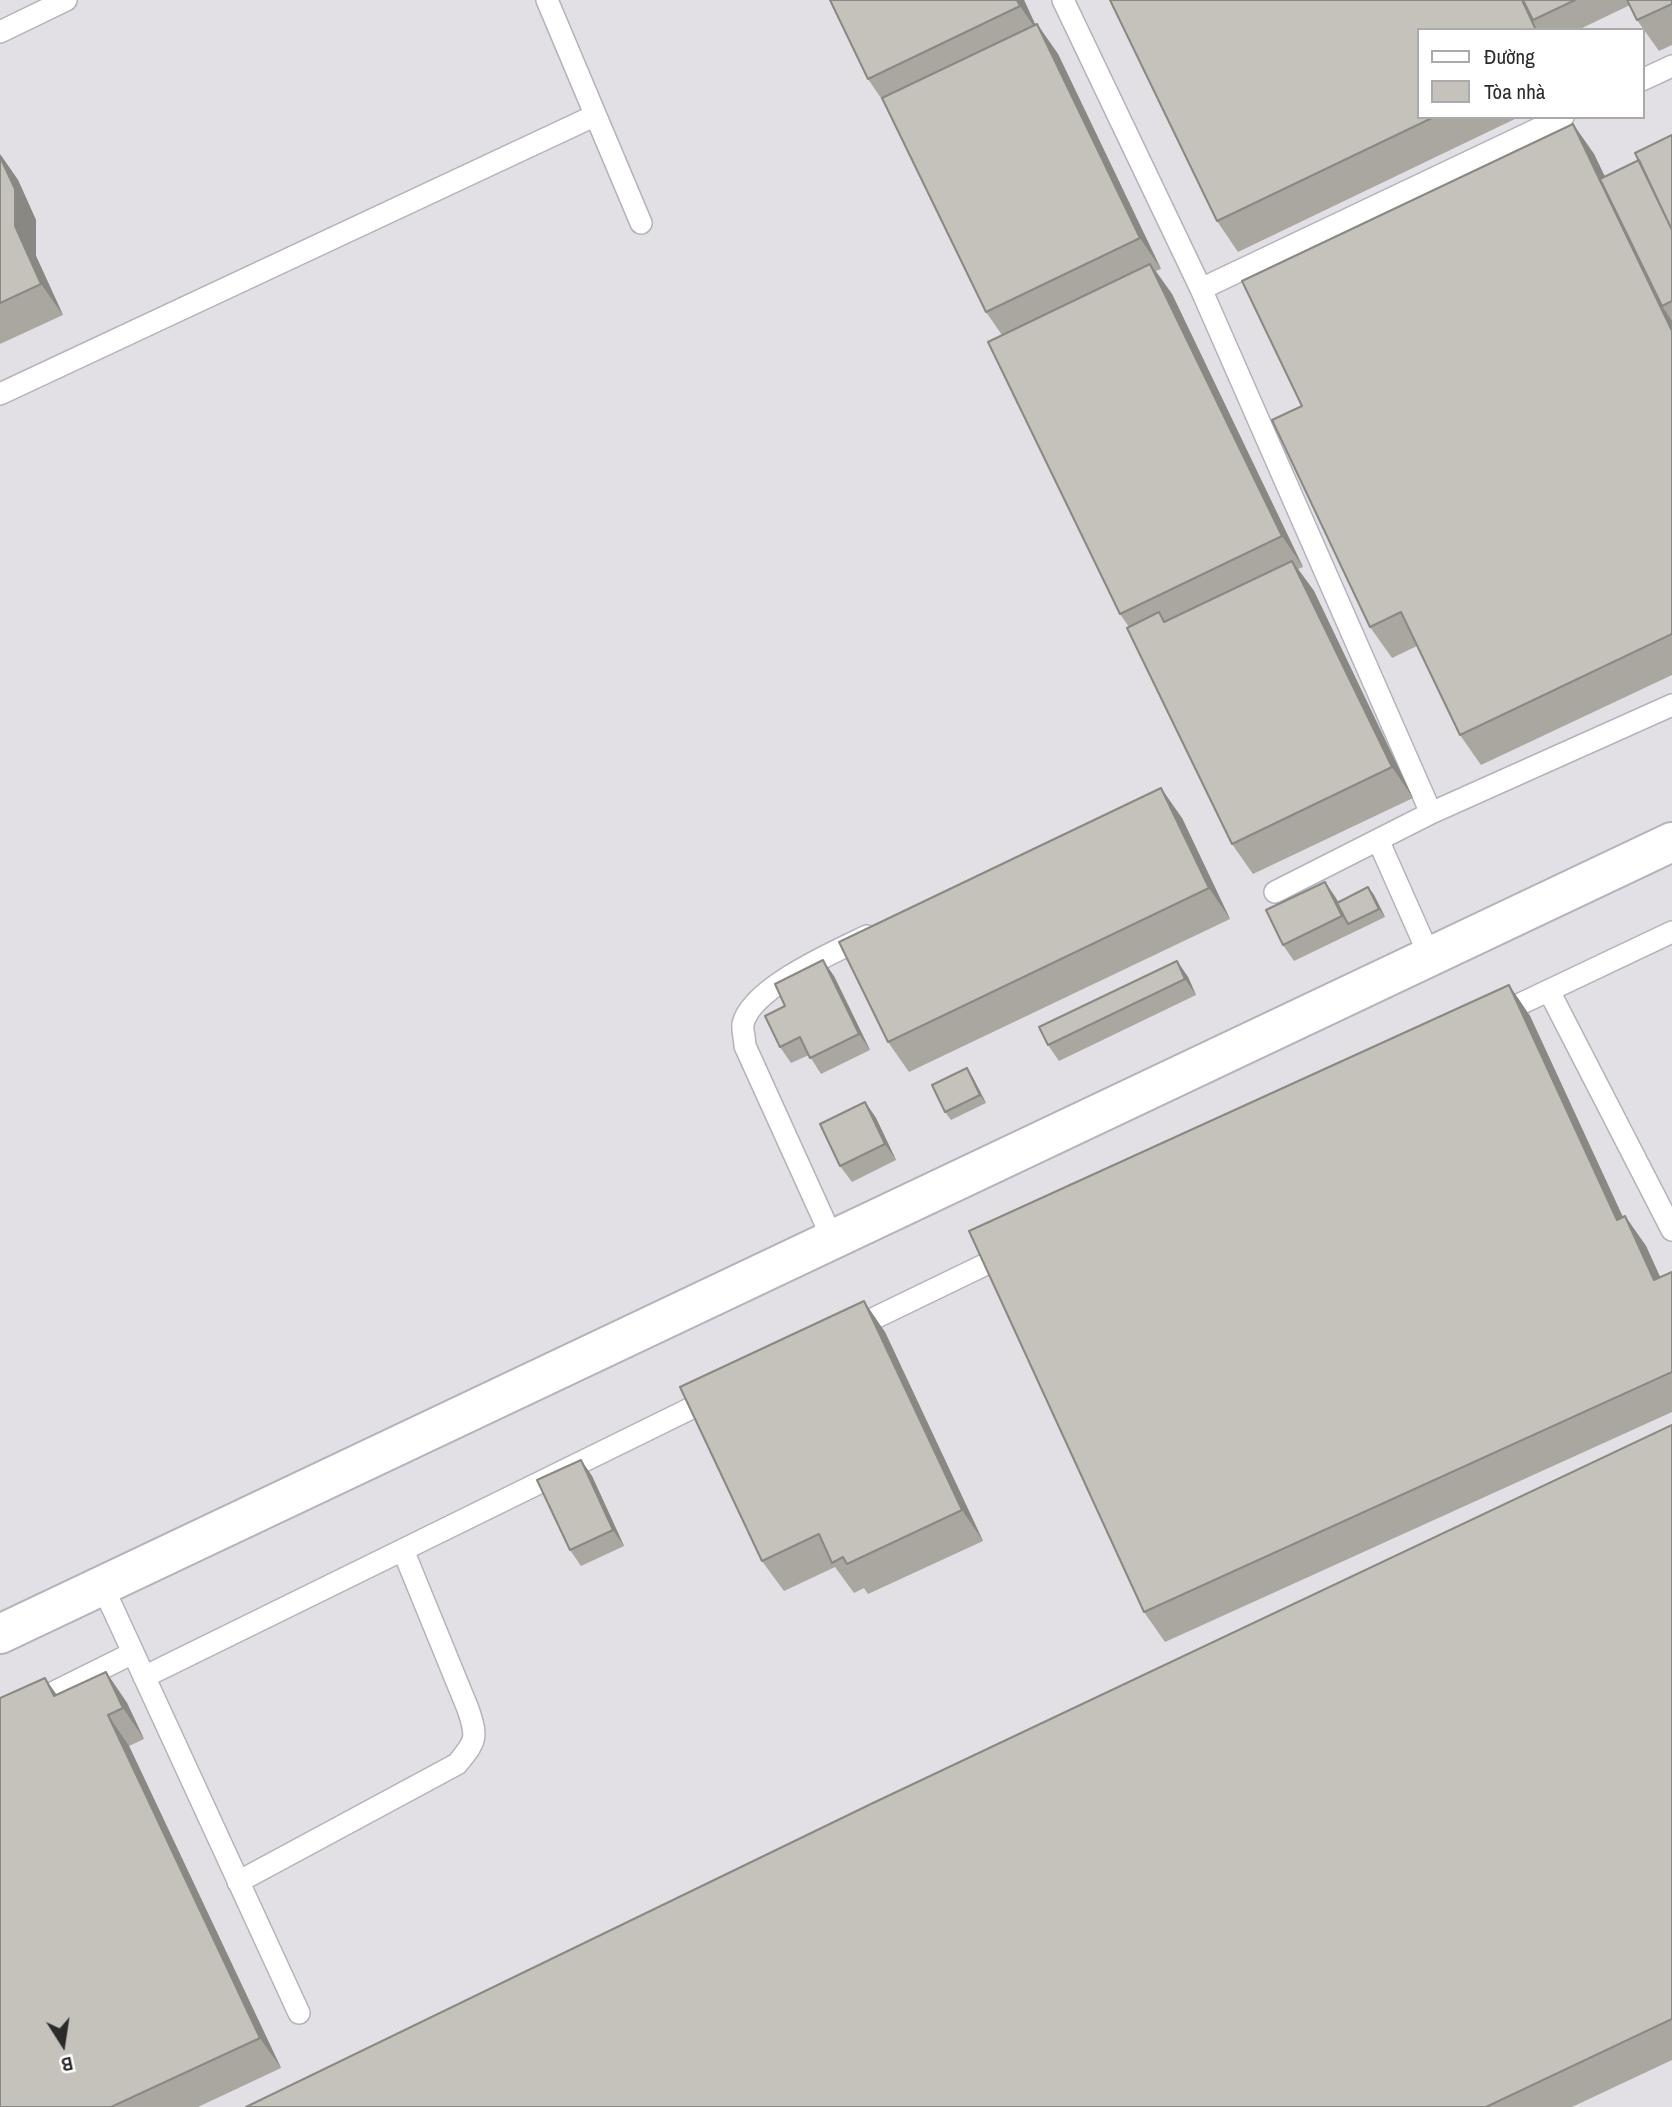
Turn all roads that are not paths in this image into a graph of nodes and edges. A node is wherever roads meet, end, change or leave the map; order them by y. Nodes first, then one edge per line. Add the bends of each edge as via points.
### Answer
1 (66, 0) edge
2 (547, 0) edge
3 (1063, 0) edge
4 (0, 32) edge
5 (1672, 66) edge
6 (1644, 79) edge
7 (594, 116) junction
8 (1559, 119) edge
9 (641, 223) dead end
10 (1201, 289) junction
11 (0, 394) edge
12 (1672, 705) edge
13 (1431, 813) junction
14 (1378, 842) junction
15 (1672, 842) edge
16 (1275, 892) dead end
17 (881, 929) edge
18 (1672, 932) edge
19 (1430, 957) junction
20 (1549, 991) junction
21 (1476, 1025) edge
22 (1672, 1230) edge
23 (833, 1240) junction
24 (1023, 1246) edge
25 (837, 1337) edge
26 (737, 1385) edge
27 (403, 1550) junction
28 (102, 1586) junction
29 (0, 1634) edge
30 (133, 1653) junction
31 (144, 1677) junction
32 (0, 1719) edge
33 (238, 1882) junction
34 (299, 2013) dead end

1 - 4 lane
2 - 7 lane
3 - 10 lane
5 - 6 lane
7 - 9 lane
7 - 11 lane
8 - 10 lane
10 - 13 lane
12 - 13 lane
13 - 14 lane
14 - 16 lane
14 - 19 lane
15 - 19 street
17 - 23 lane via 806,966 760,998 743,1023 745,1046
18 - 20 lane
19 - 23 street
20 - 21 lane
20 - 22 lane
23 - 28 street
24 - 25 lane
26 - 27 lane
27 - 31 lane
27 - 33 lane via 468,1709 474,1744 457,1764
28 - 29 street
28 - 30 lane
30 - 31 lane
30 - 32 lane
31 - 33 lane
33 - 34 lane

